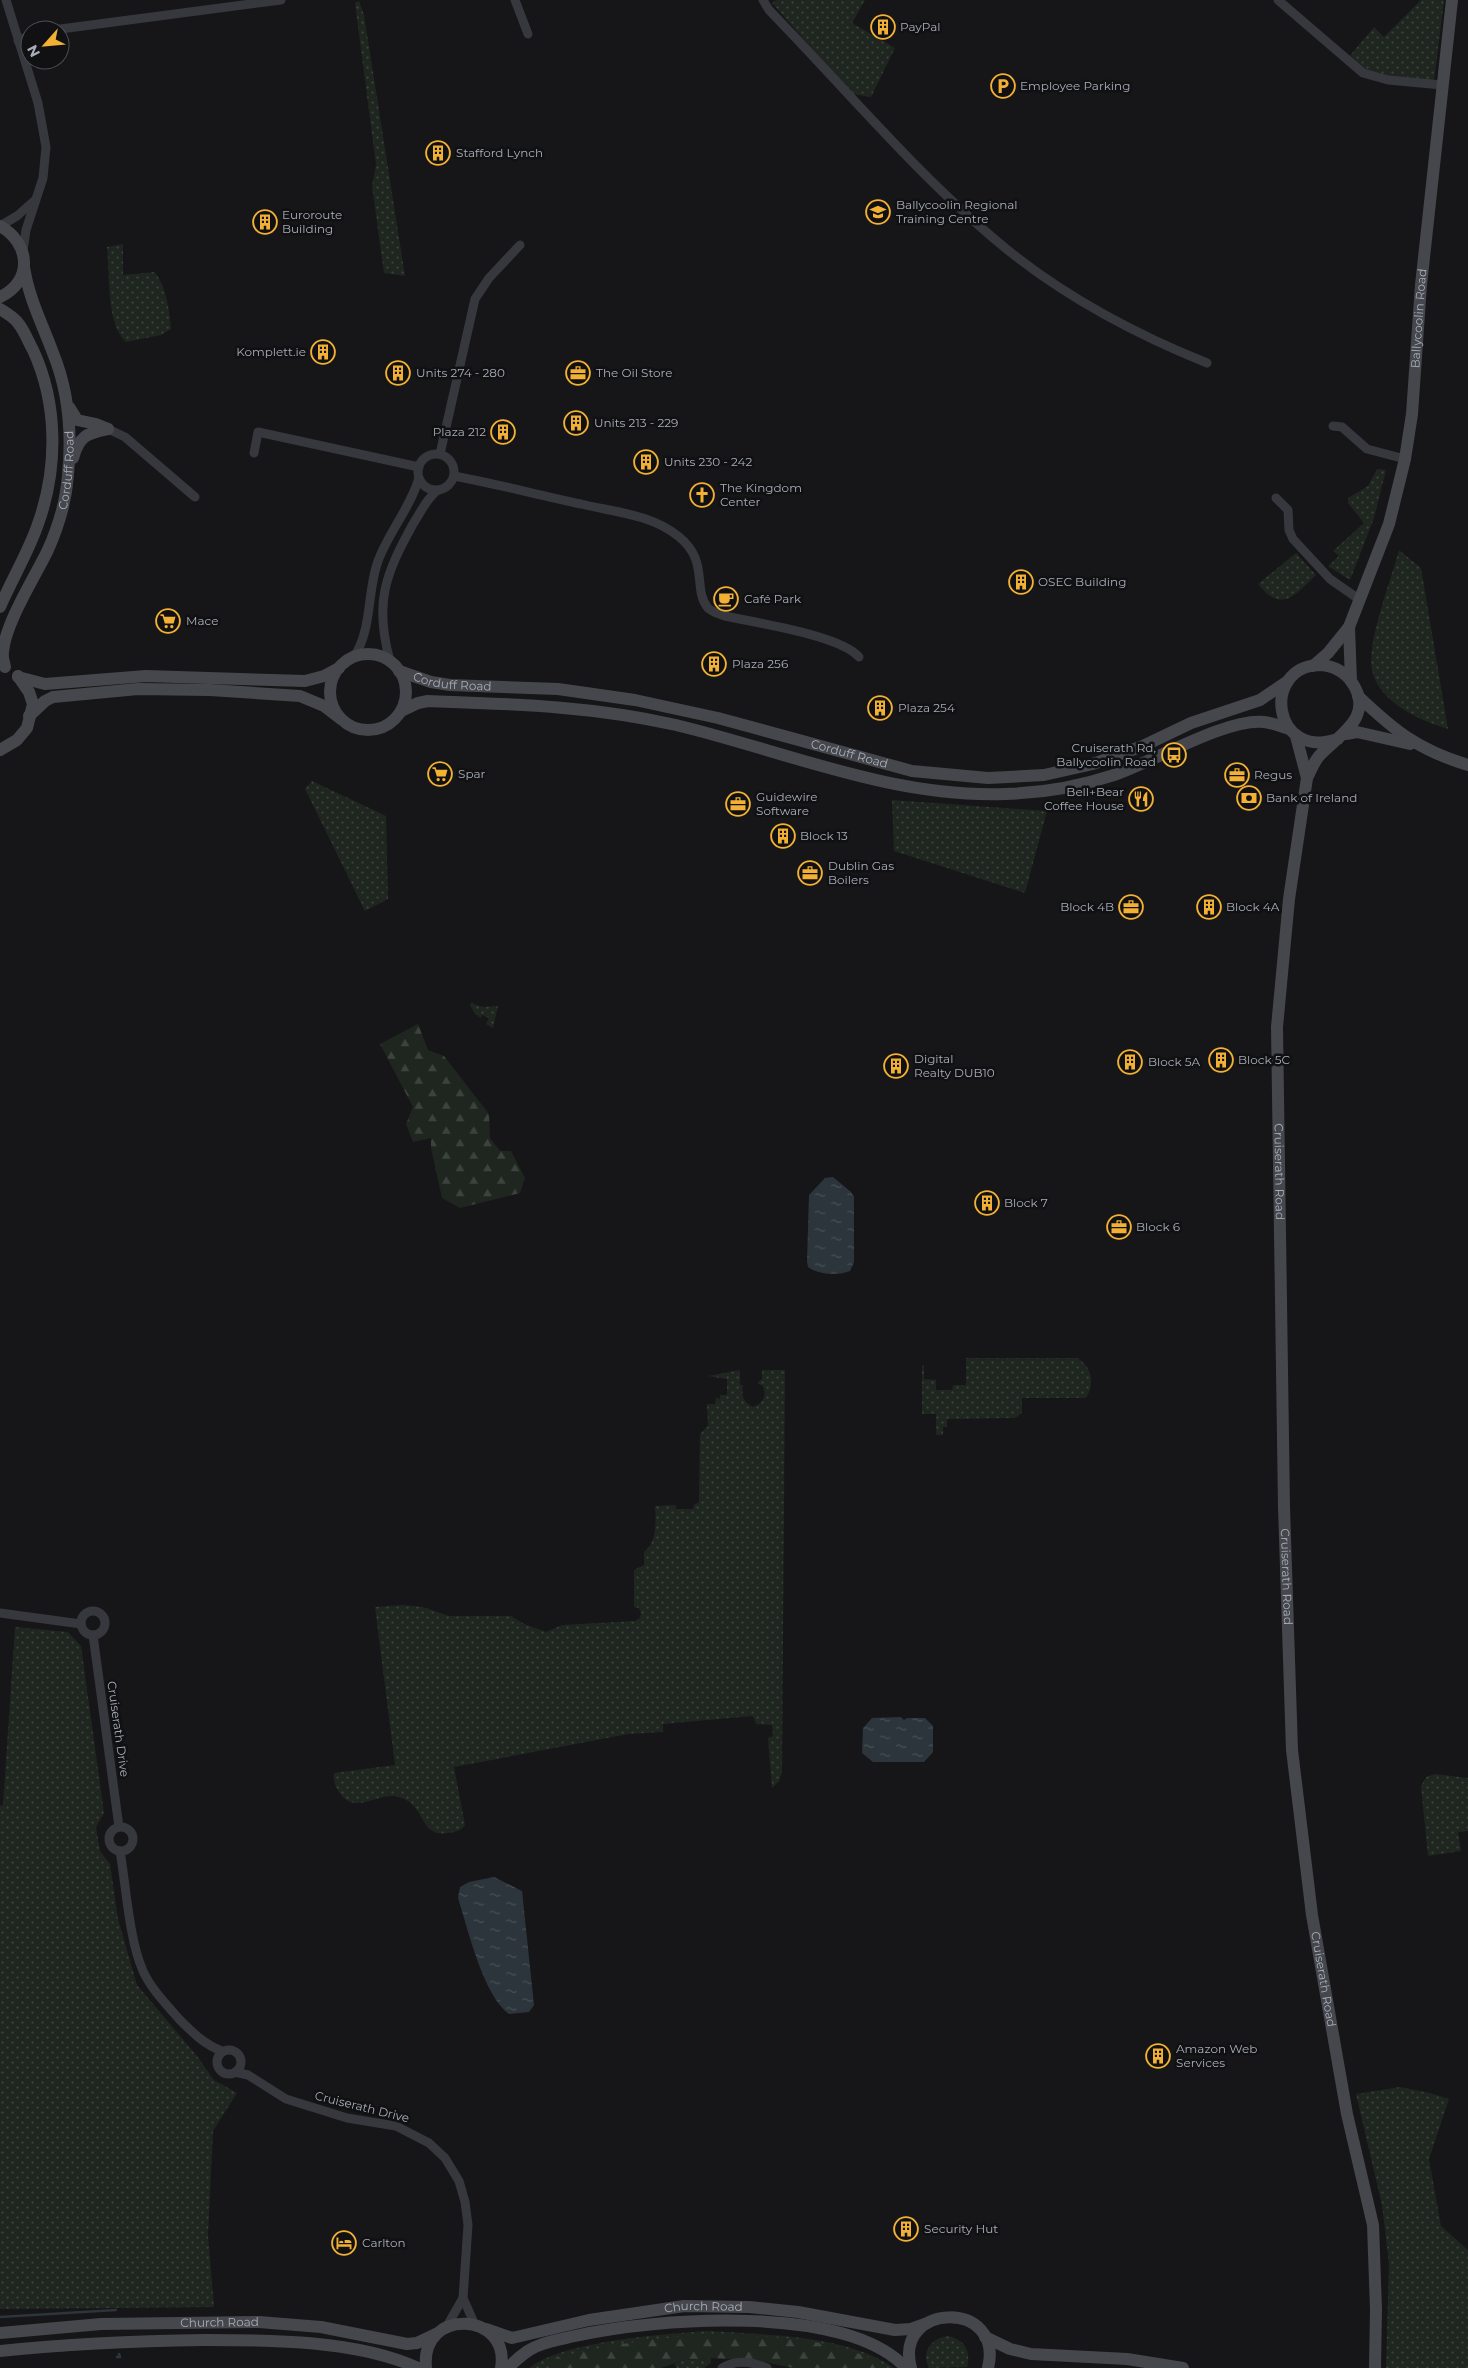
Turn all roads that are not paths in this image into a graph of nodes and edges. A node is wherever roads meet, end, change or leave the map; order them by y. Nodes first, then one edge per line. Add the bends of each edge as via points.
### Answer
1 (6, 0) edge
2 (281, 0) edge
3 (515, 0) edge
4 (765, 0) edge
5 (1278, 0) edge
6 (1452, 0) edge
7 (70, 28) edge
8 (528, 34) dead end
9 (18, 41) joint
10 (1442, 85) junction
11 (34, 201) junction
12 (0, 226) edge
13 (520, 245) dead end
14 (23, 250) junction
15 (24, 267) junction
16 (0, 297) edge
17 (0, 309) edge
18 (1207, 363) dead end
19 (68, 404) junction
20 (1332, 426) dead end
21 (108, 429) junction
22 (254, 453) dead end
23 (440, 454) junction
24 (1405, 459) junction
25 (419, 467) junction
26 (68, 476) junction
27 (454, 476) junction
28 (419, 478) junction
29 (438, 490) junction
30 (195, 497) dead end
31 (1276, 498) dead end
32 (1360, 600) junction
33 (0, 607) edge
34 (1350, 627) junction
35 (354, 657) junction
36 (859, 657) dead end
37 (390, 661) junction
38 (3, 666) edge
39 (1313, 666) junction
40 (339, 668) junction
41 (400, 671) junction
42 (18, 677) junction
43 (1351, 681) junction
44 (1288, 682) junction
45 (1358, 696) junction
46 (401, 711) junction
47 (29, 716) junction
48 (342, 719) junction
49 (1293, 733) junction
50 (1342, 737) junction
51 (1415, 745) junction
52 (0, 750) edge
53 (1468, 765) edge
54 (1307, 778) junction
55 (0, 1613) edge
56 (81, 1624) junction
57 (93, 1635) junction
58 (119, 1827) junction
59 (120, 1851) junction
60 (210, 2047) junction
61 (222, 2051) junction
62 (217, 2064) junction
63 (238, 2068) junction
64 (463, 2298) junction
65 (924, 2324) junction
66 (481, 2327) junction
67 (442, 2330) junction
68 (0, 2333) edge
69 (985, 2337) junction
70 (1375, 2339) junction
71 (0, 2351) edge
72 (418, 2368) edge
73 (426, 2368) edge
74 (501, 2368) edge
75 (508, 2368) edge
76 (722, 2368) edge
77 (767, 2368) edge
78 (906, 2368) edge
79 (911, 2368) edge
80 (988, 2368) edge
81 (1183, 2368) edge
82 (1365, 2368) edge
83 (1375, 2368) edge

1 - 9 street
2 - 7 street
3 - 8 street
4 - 18 street via 768,10 945,195 1005,248 1099,312 1163,345
5 - 10 street via 1363,72 1388,80
6 - 10 main road, Ballycoolin Road
9 - 11 street via 45,134 45,166
10 - 24 main road, Ballycoolin Road via 1421,285 1412,414
11 - 12 street
11 - 14 street
12 - 14 main road via 18,240
13 - 23 street via 475,298
14 - 15 main road, Corduff Road
15 - 16 main road via 14,288
15 - 19 main road, Corduff Road via 31,302 53,352
17 - 33 main road, Corduff Road via 18,322 37,360 45,383 53,433 45,504 29,547
19 - 21 main road via 77,420
19 - 26 main road, Corduff Road
20 - 24 street via 1342,426 1366,449
21 - 26 main road via 84,436 77,444
21 - 30 street via 124,438
22 - 25 street via 258,432
23 - 25 street via 430,455
23 - 27 street via 453,465
24 - 32 main road, Ballycoolin Road via 1389,524
25 - 28 street
26 - 38 main road, Corduff Road via 61,515 8,634
27 - 29 street via 448,486
27 - 36 street via 650,520 679,537 692,550 699,568 703,599 709,609 724,616 834,641
28 - 29 street via 426,487
28 - 35 street via 414,494 377,564 366,630 362,646
29 - 37 street via 426,501 390,568 382,617 384,644
31 - 32 street via 1288,510 1293,539 1330,579
32 - 34 main road, Ballycoolin Road
34 - 39 main road, Ballycoolin Road
34 - 43 main road, Ballycoolin Road
35 - 37 main road via 372,654
35 - 40 main road
37 - 41 main road
38 - 42 main road
39 - 43 main road via 1334,668
39 - 44 main road via 1295,674
40 - 42 main road via 305,681 146,676 45,684
40 - 48 main road via 330,694
41 - 44 main road, Corduff Road via 450,685 558,689 635,700 718,718 912,771 988,778 1044,775 1093,764 1143,746 1191,723 1260,700
41 - 46 main road via 406,691
42 - 47 main road via 33,704
43 - 45 main road
44 - 49 main road via 1282,694 1281,708
45 - 50 main road via 1355,721
45 - 51 main road
46 - 48 main road via 389,724 372,730 354,728
46 - 49 main road, Corduff Road via 428,700 594,710 715,735 917,789 984,795 1034,793 1089,782 1238,724 1264,722
47 - 48 main road via 53,697 138,689 300,696 324,706
47 - 52 main road via 27,728 17,740
49 - 50 main road via 1314,743 1325,744
49 - 54 main road, Cruiserath Road
50 - 51 main road via 1357,732
50 - 54 main road, Cruiserath Road via 1318,756
51 - 53 main road
54 - 70 main road, Cruiserath Road via 1289,900 1278,1027 1284,1506 1292,1750 1312,1915 1347,2114 1373,2225
55 - 56 street
56 - 57 street via 86,1633
56 - 57 street via 88,1612 102,1615 103,1629
57 - 58 street, Cruiserath Drive
58 - 59 street via 110,1833 109,1840
58 - 59 street via 130,1831 133,1838 130,1846
59 - 60 street via 134,1943 143,1971 169,2008
60 - 61 street
60 - 62 street
61 - 62 street via 217,2057
61 - 63 street via 237,2053
62 - 63 street via 224,2073
63 - 64 street, Cruiserath Drive via 286,2099 347,2118 403,2128 429,2142 445,2158 459,2181 468,2225
64 - 66 street
64 - 67 street
65 - 66 main road, Church Road via 895,2330 798,2312 684,2306 589,2320 512,2338
65 - 69 main road, Church Road via 943,2316 959,2317 972,2323
65 - 79 main road via 912,2341
66 - 67 main road, Church Road via 455,2323
66 - 74 main road via 497,2342
67 - 68 main road, Church Road via 417,2343 407,2344 321,2327 259,2322 101,2324
67 - 73 main road via 426,2353
69 - 80 main road via 990,2352
69 - 81 main road via 1010,2349 1031,2354 1127,2359
70 - 82 main road
70 - 83 main road, Cruiserath Road
71 - 72 main road, Church Road via 116,2342 280,2340 369,2352
75 - 78 main road, Church Road via 536,2346 559,2340 622,2328 707,2321 776,2323 856,2338 882,2348
76 - 77 street via 730,2363 754,2363

